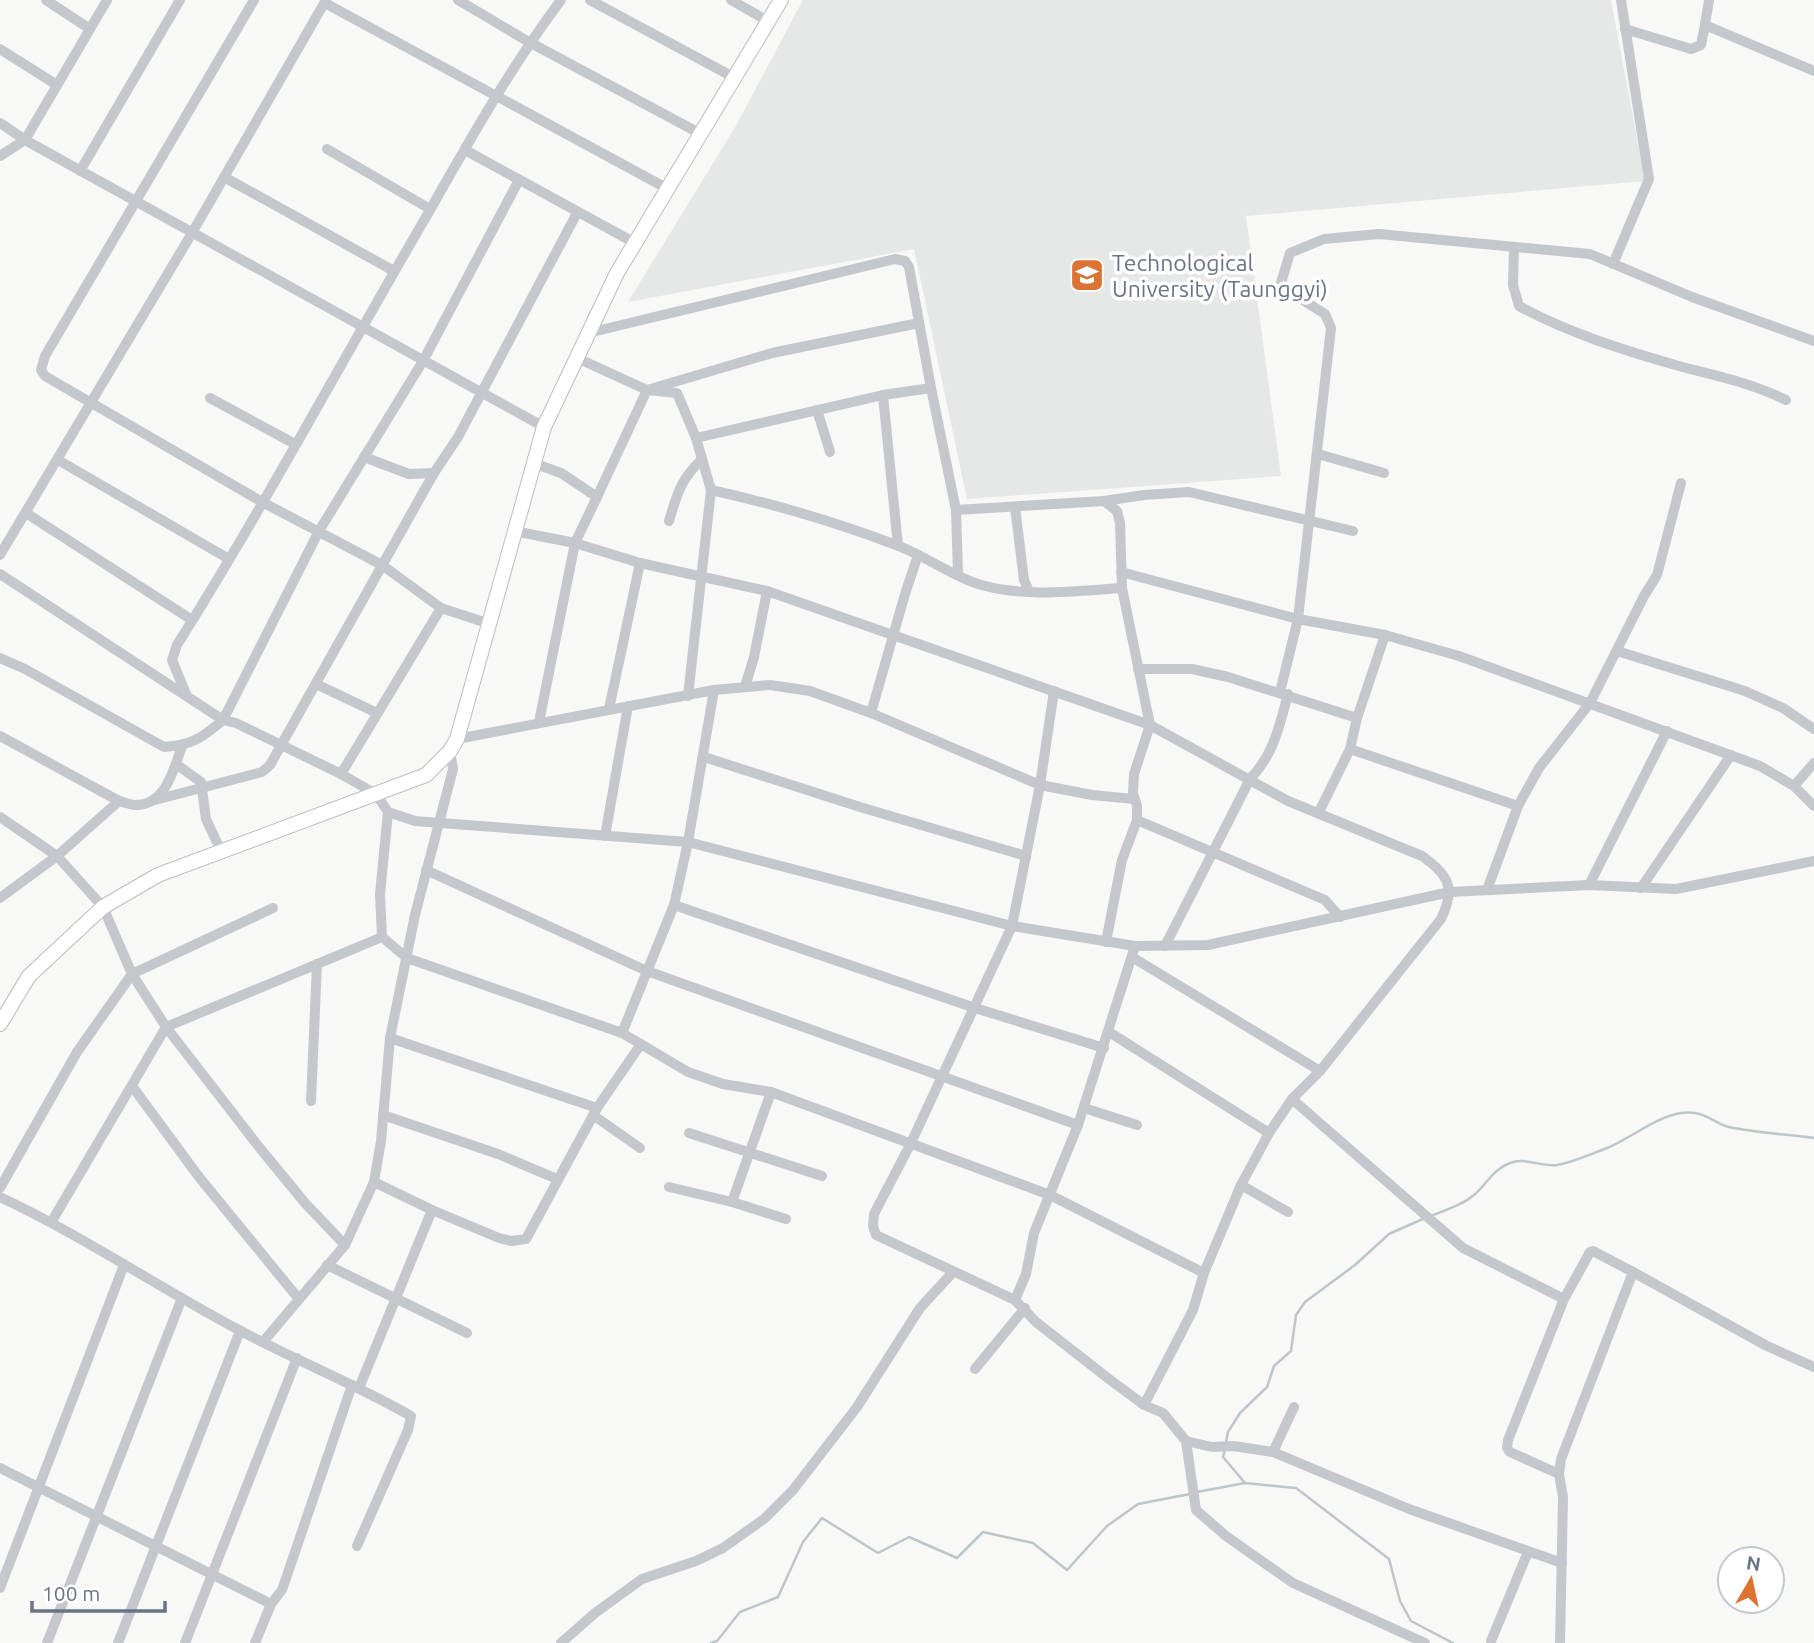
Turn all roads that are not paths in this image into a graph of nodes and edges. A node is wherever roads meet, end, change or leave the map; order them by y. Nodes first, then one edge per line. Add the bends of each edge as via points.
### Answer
1 (46, 0) edge
2 (107, 0) edge
3 (180, 0) edge
4 (254, 0) edge
5 (458, 0) edge
6 (561, 0) edge
7 (590, 0) edge
8 (731, 0) edge
9 (781, 0) edge
10 (1621, 0) edge
11 (1709, 0) edge
12 (326, 1) edge
13 (768, 21) junction
14 (1705, 26) junction
15 (90, 29) junction
16 (1625, 29) junction
17 (529, 42) junction
18 (0, 49) edge
19 (1814, 71) edge
20 (734, 78) junction
21 (57, 85) junction
22 (496, 96) junction
23 (0, 123) edge
24 (701, 134) junction
25 (25, 140) junction
26 (327, 149) dead end
27 (465, 150) junction
28 (0, 156) edge
29 (80, 171) junction
30 (224, 177) junction
31 (519, 180) junction
32 (668, 189) junction
33 (136, 202) junction
34 (430, 209) junction
35 (577, 213) junction
36 (192, 233) junction
37 (635, 243) junction
38 (1514, 247) junction
39 (1614, 264) junction
40 (394, 271) junction
41 (919, 323) junction
42 (361, 327) junction
43 (588, 333) junction
44 (1814, 341) edge
45 (577, 358) junction
46 (423, 361) junction
47 (931, 388) junction
48 (647, 390) junction
49 (481, 392) junction
50 (883, 395) junction
51 (210, 398) dead end
52 (1786, 400) dead end
53 (92, 402) junction
54 (817, 410) junction
55 (544, 427) junction
56 (696, 438) junction
57 (295, 444) junction
58 (830, 452) dead end
59 (1318, 454) junction
60 (364, 457) junction
61 (702, 459) junction
62 (58, 460) junction
63 (533, 463) junction
64 (434, 473) junction
65 (1384, 473) dead end
66 (1681, 483) dead end
67 (711, 490) junction
68 (597, 497) junction
69 (1104, 501) junction
70 (264, 503) junction
71 (1015, 507) junction
72 (956, 510) junction
73 (26, 513) junction
74 (669, 522) dead end
75 (1308, 522) junction
76 (318, 531) junction
77 (514, 531) junction
78 (1353, 531) dead end
79 (575, 543) junction
80 (898, 546) junction
81 (0, 555) edge
82 (918, 555) junction
83 (229, 559) junction
84 (640, 563) junction
85 (382, 565) junction
86 (1122, 572) junction
87 (0, 574) edge
88 (958, 574) junction
89 (700, 576) junction
90 (1122, 589) junction
91 (767, 591) junction
92 (1029, 591) junction
93 (440, 608) junction
94 (1298, 619) junction
95 (192, 620) junction
96 (487, 623) junction
97 (893, 635) junction
98 (1385, 635) junction
99 (1617, 651) junction
100 (0, 658) edge
101 (1138, 669) junction
102 (316, 684) junction
103 (745, 687) junction
104 (714, 690) junction
105 (1054, 691) junction
106 (1284, 693) junction
107 (688, 696) junction
108 (187, 697) junction
109 (1590, 703) junction
110 (628, 706) junction
111 (609, 709) junction
112 (377, 713) junction
113 (871, 713) junction
114 (1357, 718) junction
115 (223, 720) junction
116 (539, 722) junction
117 (1150, 725) junction
118 (1814, 729) edge
119 (1667, 731) junction
120 (0, 736) edge
121 (282, 745) junction
122 (453, 745) junction
123 (182, 746) junction
124 (1350, 749) junction
125 (1731, 755) junction
126 (704, 757) junction
127 (1814, 763) edge
128 (176, 764) junction
129 (341, 774) junction
130 (1250, 779) junction
131 (1040, 785) junction
132 (1794, 786) junction
133 (203, 789) junction
134 (376, 794) junction
135 (1134, 799) junction
136 (155, 800) junction
137 (119, 801) junction
138 (1518, 806) junction
139 (1814, 806) edge
140 (388, 812) junction
141 (1319, 812) junction
142 (0, 817) edge
143 (1137, 820) junction
144 (437, 823) junction
145 (605, 836) junction
146 (688, 842) junction
147 (1213, 851) junction
148 (220, 852) junction
149 (57, 856) junction
150 (1026, 856) junction
151 (1814, 861) edge
152 (426, 870) junction
153 (1589, 885) junction
154 (1641, 888) junction
155 (1487, 890) junction
156 (1450, 892) junction
157 (0, 897) edge
158 (674, 905) junction
159 (103, 907) junction
160 (273, 908) dead end
161 (1340, 917) junction
162 (1012, 926) junction
163 (382, 937) junction
164 (1106, 943) junction
165 (1165, 946) junction
166 (1134, 952) junction
167 (407, 958) junction
168 (317, 964) junction
169 (646, 971) junction
170 (132, 974) junction
171 (975, 1008) junction
172 (0, 1024) edge
173 (166, 1027) junction
174 (1109, 1032) junction
175 (622, 1033) junction
176 (390, 1038) junction
177 (641, 1044) junction
178 (1104, 1048) junction
179 (1320, 1070) junction
180 (943, 1075) junction
181 (132, 1086) junction
182 (771, 1092) junction
183 (1292, 1099) junction
184 (311, 1101) dead end
185 (1084, 1108) junction
186 (595, 1111) junction
187 (383, 1115) junction
188 (1078, 1125) junction
189 (1137, 1125) dead end
190 (689, 1133) dead end
191 (1269, 1133) junction
192 (910, 1145) junction
193 (640, 1148) dead end
194 (750, 1153) junction
195 (822, 1176) dead end
196 (557, 1179) junction
197 (374, 1182) junction
198 (1241, 1185) junction
199 (0, 1188) edge
200 (669, 1188) dead end
201 (1050, 1195) junction
202 (0, 1197) edge
203 (732, 1202) junction
204 (432, 1210) junction
205 (1288, 1212) dead end
206 (786, 1219) dead end
207 (52, 1222) junction
208 (345, 1245) junction
209 (124, 1265) junction
210 (327, 1265) junction
211 (953, 1272) junction
212 (1633, 1272) junction
213 (1204, 1273) junction
214 (396, 1297) junction
215 (182, 1298) junction
216 (298, 1298) junction
217 (1564, 1299) junction
218 (1015, 1300) junction
219 (1025, 1308) junction
220 (240, 1331) junction
221 (467, 1333) dead end
222 (263, 1342) junction
223 (297, 1358) junction
224 (1814, 1367) edge
225 (975, 1369) dead end
226 (356, 1386) junction
227 (1144, 1405) junction
228 (1294, 1407) dead end
229 (1186, 1441) junction
230 (1273, 1452) junction
231 (0, 1468) edge
232 (1559, 1474) junction
233 (38, 1488) junction
234 (95, 1517) junction
235 (156, 1546) junction
236 (357, 1546) dead end
237 (1528, 1552) junction
238 (1562, 1563) junction
239 (213, 1575) junction
240 (0, 1588) edge
241 (271, 1604) junction
242 (1491, 1641) dead end
243 (47, 1643) edge
244 (118, 1643) edge
245 (186, 1643) edge
246 (256, 1643) edge
247 (561, 1643) edge
248 (1425, 1643) edge
249 (1560, 1643) edge

1 - 15 street
2 - 15 street
3 - 29 street
4 - 33 street
5 - 17 street
6 - 17 street
7 - 20 street
8 - 13 street
9 - 13 main road
10 - 16 street
11 - 14 street
12 - 22 street
12 - 30 street
13 - 20 main road
14 - 16 street via 1701,45 1691,49
14 - 19 street
15 - 21 street
16 - 39 street via 1649,179
17 - 22 street
17 - 24 street
18 - 21 street
20 - 24 main road
21 - 25 street
22 - 27 street
22 - 32 street
23 - 25 street
24 - 32 main road
25 - 28 street
25 - 29 street
26 - 34 street
27 - 31 street
27 - 34 street
29 - 33 street
30 - 36 street
30 - 40 street
31 - 35 street
31 - 46 street
32 - 37 main road
33 - 36 street
33 - 53 street via 41,370
34 - 40 street
35 - 37 street
35 - 49 street
36 - 42 street
36 - 53 street
37 - 43 main road
38 - 39 street via 1590,254
38 - 52 street via 1513,285 1519,306 1542,319 1675,365 1761,387
38 - 59 street via 1378,234 1324,239 1290,253 1281,283 1325,314 1331,328
39 - 44 street
40 - 42 street
41 - 43 street via 909,267 895,259
41 - 47 street
41 - 48 street via 772,353
42 - 46 street
42 - 57 street
43 - 45 main road
45 - 48 street
45 - 55 main road
46 - 49 street
46 - 60 street
47 - 50 street
47 - 72 street
48 - 56 street via 677,393
48 - 68 street
49 - 55 street
49 - 64 street
50 - 54 street
50 - 80 street
51 - 57 street
53 - 62 street
53 - 70 street
54 - 56 street
54 - 58 street
55 - 63 main road
56 - 61 street
57 - 70 street
59 - 65 street
59 - 75 street
60 - 64 street via 409,474
60 - 76 street
61 - 67 street
61 - 74 street via 677,493
62 - 73 street
62 - 83 street
63 - 68 street via 561,473
63 - 77 main road
64 - 85 street
66 - 99 street via 1657,575
67 - 80 street via 767,502
67 - 89 street
68 - 79 street
69 - 71 street
69 - 75 street via 1189,492
69 - 86 street via 1116,511 1120,523
70 - 76 street
70 - 83 street
71 - 72 street
71 - 92 street
72 - 88 street
73 - 81 street
73 - 95 street
75 - 78 street
75 - 94 street
76 - 85 street
76 - 115 street
77 - 79 street
77 - 96 main road
79 - 84 street
79 - 116 street
80 - 82 street
82 - 88 street
82 - 97 street
83 - 95 street
84 - 89 street
84 - 111 street
85 - 93 street
85 - 102 street
86 - 90 street
86 - 94 street
87 - 108 street
88 - 92 street via 978,584
89 - 91 street
89 - 107 street
90 - 92 street
90 - 101 street
91 - 97 street
91 - 103 street
93 - 96 street
93 - 112 street
94 - 98 street
94 - 106 street
95 - 108 street via 172,656
96 - 122 main road
97 - 105 street
97 - 113 street
98 - 109 street
98 - 114 street
99 - 109 street
99 - 118 street via 1745,691
100 - 123 street via 164,747
101 - 106 street via 1192,669
101 - 117 street
102 - 112 street
102 - 121 street
103 - 104 street
103 - 113 street via 771,685 810,691
104 - 107 street
104 - 126 street
105 - 117 street
105 - 131 street
106 - 114 street
106 - 130 street via 1273,748
107 - 110 street
108 - 115 street
109 - 119 street
109 - 138 street via 1539,768
110 - 111 street
110 - 145 street
111 - 116 street
112 - 129 street
113 - 131 street
114 - 124 street
115 - 121 street
115 - 123 street via 200,739
116 - 122 street
117 - 130 street
117 - 135 street via 1134,774
119 - 125 street
119 - 153 street
120 - 137 street
121 - 129 street
121 - 133 street via 262,772
122 - 134 main road via 426,775
122 - 144 street via 453,769
123 - 128 street
124 - 138 street
124 - 141 street
125 - 132 street
125 - 154 street
126 - 146 street
126 - 150 street
127 - 132 street
128 - 133 street via 201,782
128 - 136 street
129 - 134 street
130 - 141 street
130 - 147 street
131 - 135 street
131 - 150 street
132 - 139 street
133 - 136 street
133 - 148 street via 206,819
134 - 140 street
134 - 148 main road
135 - 143 street
136 - 137 street via 136,805
137 - 149 street
138 - 155 street
140 - 144 street
140 - 163 street via 380,894
141 - 156 street via 1422,856 1441,873
142 - 149 street
143 - 147 street
143 - 164 street via 1122,860
144 - 145 street
144 - 152 street
145 - 146 street
146 - 158 street
146 - 162 street
147 - 161 street via 1325,900
147 - 165 street
148 - 159 main road via 158,875
149 - 157 street
149 - 159 street
150 - 162 street
151 - 154 street via 1676,889
152 - 167 street
152 - 169 street
153 - 154 street
153 - 155 street
155 - 156 street
156 - 161 street
156 - 179 street via 1441,919
158 - 169 street
158 - 171 street
159 - 170 street
159 - 172 main road via 29,976
160 - 170 street
161 - 165 street via 1208,945
162 - 164 street
162 - 171 street
163 - 167 street
163 - 168 street
164 - 166 street
165 - 166 street
166 - 174 street
166 - 179 street
167 - 175 street
167 - 176 street
168 - 173 street
168 - 184 street
169 - 175 street
169 - 180 street
170 - 173 street
170 - 199 street via 77,1052
171 - 178 street
171 - 180 street
173 - 181 street
173 - 208 street via 259,1147
174 - 178 street
174 - 191 street
175 - 177 street
176 - 186 street
176 - 187 street
177 - 182 street via 688,1072
177 - 186 street
178 - 185 street
179 - 183 street
180 - 188 street
180 - 192 street
181 - 207 street
181 - 216 street
182 - 192 street
182 - 194 street
183 - 191 street
183 - 217 street via 1445,1235
185 - 188 street
185 - 189 street
186 - 193 street
186 - 196 street
187 - 196 street
187 - 197 street
188 - 201 street
190 - 194 street
191 - 198 street
192 - 201 street
192 - 211 street via 874,1214 876,1235
194 - 195 street
194 - 203 street
196 - 204 street via 526,1239 499,1238
197 - 204 street
197 - 208 street
198 - 205 street
198 - 213 street
200 - 203 street
201 - 213 street
201 - 218 street
202 - 207 street
203 - 206 street
204 - 214 street
207 - 209 street
208 - 210 street
209 - 215 street
209 - 233 street
210 - 214 street
210 - 216 street
211 - 218 street
211 - 247 street via 920,1308 857,1407 793,1490 764,1519 723,1548 642,1579
212 - 217 street via 1590,1252
212 - 224 street
212 - 232 street
213 - 227 street via 1193,1310
214 - 221 street
214 - 226 street
215 - 220 street
215 - 234 street
216 - 222 street
217 - 232 street via 1507,1448
218 - 219 street
219 - 225 street
219 - 227 street via 1036,1322
220 - 222 street
220 - 235 street
222 - 223 street
223 - 226 street
223 - 239 street
226 - 236 street via 411,1416
226 - 241 street via 282,1590
227 - 229 street via 1163,1413
228 - 230 street
229 - 230 street
229 - 248 street via 1196,1510 1226,1536 1293,1583
230 - 237 street
231 - 233 street
232 - 238 street
233 - 234 street
233 - 240 street
234 - 235 street
234 - 243 street
235 - 239 street
235 - 244 street
237 - 238 street
237 - 242 street
238 - 249 street
239 - 241 street
239 - 245 street
241 - 246 street

